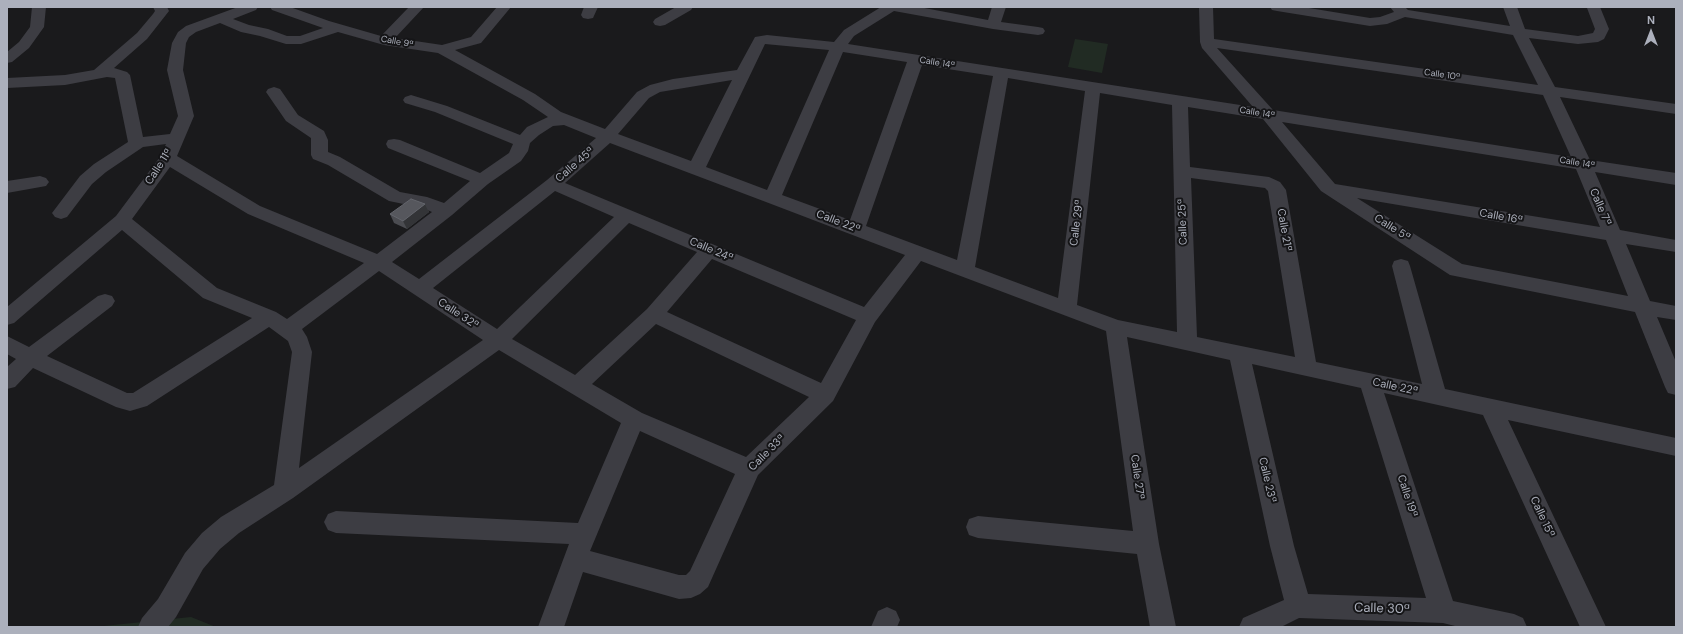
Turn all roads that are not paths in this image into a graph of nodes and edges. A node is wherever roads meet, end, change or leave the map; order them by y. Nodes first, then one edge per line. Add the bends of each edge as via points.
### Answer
1 (40, 7) edge
2 (160, 7) edge
3 (251, 7) edge
4 (277, 7) edge
5 (417, 7) edge
6 (504, 7) edge
7 (686, 7) edge
8 (891, 7) edge
9 (896, 7) edge
10 (999, 7) edge
11 (1206, 7) edge
12 (1277, 7) edge
13 (1510, 7) edge
14 (1594, 8) dead end
15 (1401, 10) edge
16 (219, 18) junction
17 (660, 22) dead end
18 (993, 25) junction
19 (337, 28) junction
20 (1038, 31) dead end
21 (1519, 32) junction
22 (384, 41) junction
23 (1208, 42) junction
24 (838, 47) junction
25 (442, 49) junction
26 (7, 59) edge
27 (916, 59) junction
28 (1001, 73) junction
29 (98, 74) junction
30 (742, 74) junction
31 (7, 83) edge
32 (1092, 87) junction
33 (1549, 91) junction
34 (274, 92) dead end
35 (411, 100) dead end
36 (1180, 101) junction
37 (1676, 109) edge
38 (1268, 115) junction
39 (565, 120) junction
40 (608, 136) junction
41 (177, 138) junction
42 (139, 142) junction
43 (522, 142) junction
44 (394, 144) dead end
45 (168, 158) junction
46 (1583, 164) junction
47 (696, 169) junction
48 (1182, 172) junction
49 (1676, 179) edge
50 (482, 180) junction
51 (40, 182) dead end
52 (554, 184) junction
53 (7, 187) edge
54 (1327, 187) junction
55 (772, 198) junction
56 (446, 211) junction
57 (60, 213) dead end
58 (626, 216) junction
59 (122, 220) junction
60 (856, 229) junction
61 (1613, 236) junction
62 (1676, 246) edge
63 (710, 250) junction
64 (918, 252) junction
65 (378, 262) junction
66 (1402, 266) dead end
67 (966, 270) junction
68 (419, 289) junction
69 (105, 301) dead end
70 (1643, 306) junction
71 (1067, 309) junction
72 (1676, 313) edge
73 (654, 314) junction
74 (269, 317) junction
75 (868, 317) junction
76 (7, 318) edge
77 (1115, 326) junction
78 (288, 329) junction
79 (498, 340) junction
80 (1187, 342) junction
81 (7, 344) edge
82 (1239, 353) junction
83 (30, 357) junction
84 (1307, 368) junction
85 (7, 381) edge
86 (1370, 382) junction
87 (576, 386) junction
88 (1676, 387) edge
89 (825, 395) junction
90 (1436, 395) junction
91 (1492, 408) junction
92 (634, 419) junction
93 (1676, 447) edge
94 (749, 469) junction
95 (285, 491) junction
96 (336, 522) dead end
97 (978, 526) dead end
98 (585, 534) junction
99 (1147, 544) junction
100 (575, 558) junction
101 (1298, 606) junction
102 (1443, 611) junction
103 (152, 627) edge
104 (551, 627) edge
105 (1163, 627) edge
106 (1252, 627) edge
107 (1514, 627) edge
108 (1593, 627) edge

1 - 26 street via 34,32 24,45
2 - 29 street via 162,11 159,16 142,36
3 - 16 street, Calle 11ª
4 - 19 street, Calle 9ª
5 - 22 street
6 - 25 street, Calle 9ª via 476,40
7 - 17 street
8 - 24 street via 849,33
9 - 18 street
10 - 18 street
11 - 23 street, Calle 5ª
12 - 15 street via 1370,22 1382,21
13 - 21 street, Calle 7ª
14 - 21 street via 1602,30 1599,36 1593,39 1562,39
15 - 21 street
16 - 19 street via 246,29 286,40 301,40
16 - 41 street, Calle 11ª via 191,29 178,43 175,70 186,116
18 - 20 street
19 - 22 street, Calle 9ª
21 - 33 street, Calle 7ª
22 - 25 street, Calle 9ª
23 - 33 street, Calle 10ª
23 - 38 street, Calle 5ª via 1209,48
24 - 27 street, Calle 14ª
24 - 30 street, Calle 14ª via 760,40
24 - 55 street
25 - 39 street, Calle 22ª
27 - 28 street, Calle 14ª
27 - 60 street
28 - 32 street, Calle 14ª
28 - 67 street
29 - 31 street via 65,80
29 - 42 street via 122,75 135,140
30 - 40 street, Calle 45ª via 655,88 643,95
30 - 47 street
32 - 36 street, Calle 14ª
32 - 71 street, Calle 29ª
33 - 37 street, Calle 10ª
33 - 46 street, Calle 7ª
34 - 56 street via 292,118 318,135 318,155 334,161 394,197 427,203
35 - 43 street via 441,109
36 - 38 street, Calle 14ª
36 - 48 street, Calle 25ª
38 - 46 street, Calle 14ª
38 - 54 street, Calle 5ª
39 - 40 street, Calle 22ª
39 - 43 street via 549,122 533,131
40 - 47 street, Calle 22ª
40 - 52 street, Calle 45ª
41 - 42 street
41 - 45 street, Calle 11ª
42 - 57 street via 86,180
43 - 50 street via 515,157
44 - 50 street
45 - 59 street, Calle 11ª
45 - 65 street, Calle 32ª via 254,210
46 - 49 street, Calle 14ª
46 - 61 street, Calle 7ª
47 - 55 street, Calle 22ª
48 - 80 street, Calle 25ª
48 - 84 street, Calle 21ª via 1269,183 1277,190
50 - 56 street
51 - 53 street
52 - 58 street, Calle 24ª
52 - 68 street, Calle 45ª
54 - 61 street, Calle 16ª
54 - 70 street, Calle 5ª via 1457,270
55 - 60 street, Calle 22ª
56 - 65 street
58 - 63 street, Calle 24ª
58 - 79 street
59 - 74 street via 210,293
59 - 76 street, Calle 11ª
60 - 64 street, Calle 22ª
61 - 62 street, Calle 16ª
61 - 70 street, Calle 7ª
63 - 73 street
63 - 75 street, Calle 24ª
64 - 67 street, Calle 22ª
64 - 75 street, Calle 33ª
65 - 68 street, Calle 32ª
65 - 78 street
66 - 90 street
67 - 71 street, Calle 22ª
68 - 79 street, Calle 32ª
69 - 83 street
70 - 72 street, Calle 5ª
70 - 88 street, Calle 7ª
71 - 77 street
73 - 87 street
73 - 89 street
74 - 78 street
74 - 83 street via 139,400 130,402
75 - 89 street, Calle 33ª
77 - 80 street, Calle 22ª
77 - 99 street, Calle 27ª
78 - 95 street via 297,337 302,352
79 - 87 street, Calle 32ª
79 - 95 street
80 - 82 street, Calle 22ª
81 - 83 street
82 - 84 street, Calle 22ª
82 - 101 street, Calle 23ª
83 - 85 street
84 - 86 street, Calle 22ª
86 - 90 street, Calle 22ª
86 - 102 street, Calle 19ª
87 - 92 street, Calle 32ª
89 - 94 street, Calle 33ª
90 - 91 street, Calle 22ª
91 - 93 street, Calle 22ª
91 - 108 street, Calle 15ª
92 - 94 street, Calle 32ª
92 - 98 street
94 - 100 street, Calle 33ª via 699,579 691,586 679,587
95 - 103 street via 230,525 211,541 194,561 167,608
96 - 98 street
97 - 99 street
98 - 100 street
99 - 105 street, Calle 27ª
100 - 104 street
101 - 102 street, Calle 30ª
101 - 106 street, Calle 30ª
102 - 107 street, Calle 30ª

